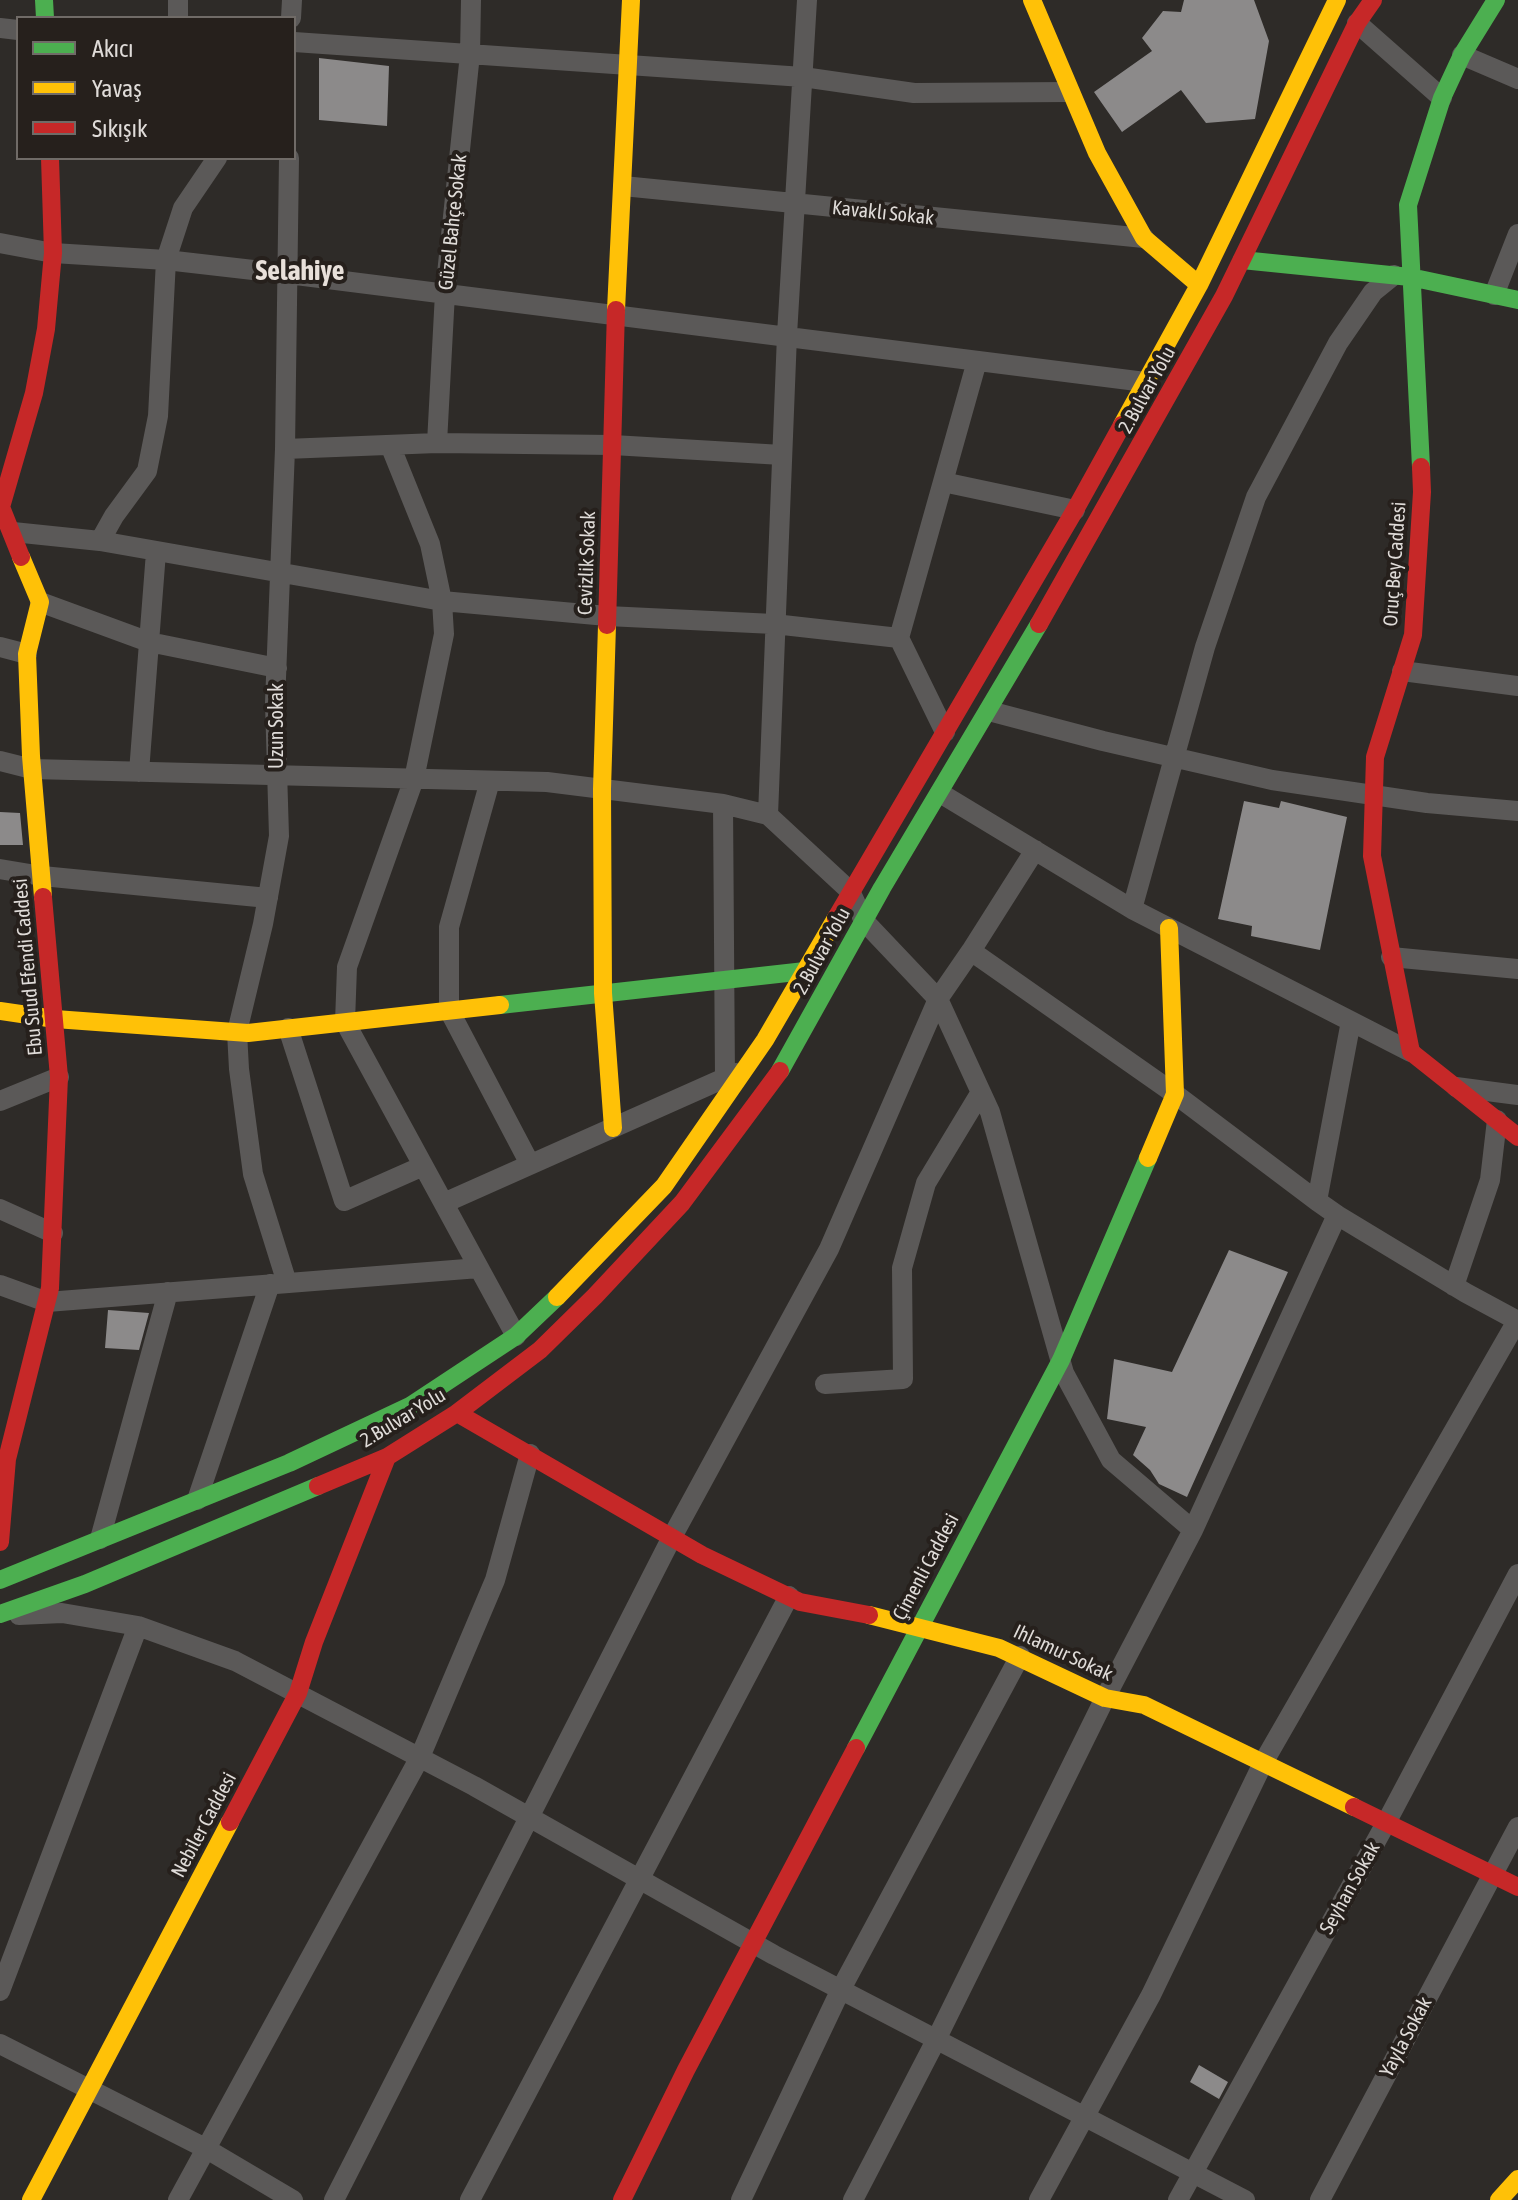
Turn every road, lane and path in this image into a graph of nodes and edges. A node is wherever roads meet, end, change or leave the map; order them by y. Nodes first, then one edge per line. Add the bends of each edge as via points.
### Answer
1 (471, 0) edge
2 (631, 0) edge
3 (807, 0) edge
4 (1032, 0) edge
5 (1337, 0) edge
6 (1373, 0) edge
7 (1496, 0) edge
8 (1357, 23) junction
9 (296, 42) edge
10 (470, 54) junction
11 (1462, 55) junction
12 (628, 64) junction
13 (803, 77) junction
14 (1518, 79) edge
15 (1070, 92) junction
16 (1442, 98) junction
17 (50, 160) edge
18 (216, 160) edge
19 (289, 160) edge
20 (623, 186) junction
21 (795, 204) junction
22 (1518, 234) edge
23 (1144, 238) junction
24 (0, 243) edge
25 (53, 253) junction
26 (166, 260) junction
27 (1242, 260) junction
28 (288, 274) junction
29 (1402, 276) junction
30 (1199, 285) junction
31 (445, 293) junction
32 (1494, 295) junction
33 (1518, 300) edge
34 (616, 314) junction
35 (787, 335) junction
36 (977, 361) junction
37 (1145, 382) junction
38 (437, 443) junction
39 (390, 445) junction
40 (613, 445) junction
41 (285, 449) junction
42 (782, 455) junction
43 (943, 482) junction
44 (1075, 510) junction
45 (4, 517) edge
46 (100, 541) junction
47 (156, 552) junction
48 (280, 575) junction
49 (442, 601) junction
50 (40, 602) junction
51 (607, 616) junction
52 (774, 624) junction
53 (899, 638) junction
54 (149, 642) junction
55 (0, 647) edge
56 (27, 654) junction
57 (277, 668) junction
58 (1402, 671) junction
59 (1518, 686) edge
60 (989, 711) junction
61 (945, 732) junction
62 (1173, 757) junction
63 (0, 761) edge
64 (32, 769) junction
65 (139, 772) junction
66 (277, 775) junction
67 (414, 779) junction
68 (490, 781) junction
69 (602, 789) junction
70 (940, 793) junction
71 (1373, 794) junction
72 (723, 804) junction
73 (1518, 811) edge
74 (768, 815) junction
75 (1035, 850) junction
76 (0, 869) edge
77 (42, 876) junction
78 (850, 891) junction
79 (268, 898) junction
80 (1132, 909) junction
81 (864, 921) junction
82 (1169, 928) junction
83 (971, 951) junction
84 (1391, 957) junction
85 (1518, 969) edge
86 (805, 971) junction
87 (725, 980) junction
88 (603, 993) junction
89 (938, 999) junction
90 (449, 1010) junction
91 (0, 1011) edge
92 (55, 1019) junction
93 (1351, 1021) junction
94 (345, 1022) junction
95 (288, 1028) junction
96 (237, 1032) junction
97 (1411, 1052) junction
98 (745, 1069) junction
99 (59, 1077) junction
100 (725, 1078) junction
101 (1456, 1087) junction
102 (981, 1092) junction
103 (1175, 1094) junction
104 (1518, 1095) edge
105 (0, 1101) edge
106 (1497, 1120) junction
107 (613, 1128) junction
108 (1518, 1137) edge
109 (530, 1164) junction
110 (423, 1166) junction
111 (1317, 1201) junction
112 (444, 1203) junction
113 (0, 1209) edge
114 (1337, 1215) junction
115 (53, 1233) junction
116 (479, 1268) junction
117 (278, 1284) junction
118 (0, 1285) edge
119 (1454, 1286) junction
120 (168, 1292) junction
121 (47, 1302) junction
122 (1518, 1321) edge
123 (516, 1336) junction
124 (1061, 1360) junction
125 (825, 1384) dead end
126 (457, 1413) junction
127 (530, 1454) junction
128 (387, 1457) junction
129 (197, 1500) junction
130 (2, 1505) edge
131 (1193, 1530) junction
132 (672, 1537) junction
133 (100, 1539) junction
134 (0, 1542) edge
135 (1518, 1574) edge
136 (0, 1580) edge
137 (789, 1596) junction
138 (0, 1616) edge
139 (138, 1626) junction
140 (919, 1626) junction
141 (1020, 1656) junction
142 (298, 1693) junction
143 (1105, 1698) junction
144 (420, 1757) junction
145 (1263, 1763) junction
146 (527, 1817) junction
147 (1386, 1823) junction
148 (1518, 1827) edge
149 (1493, 1875) junction
150 (639, 1879) junction
151 (1518, 1887) edge
152 (755, 1944) junction
153 (841, 1989) junction
154 (0, 1991) edge
155 (937, 2039) junction
156 (0, 2044) edge
157 (91, 2089) junction
158 (1085, 2115) junction
159 (205, 2148) junction
160 (1193, 2172) junction
161 (1518, 2179) edge
162 (31, 2200) edge
163 (178, 2200) edge
164 (293, 2200) edge
165 (334, 2200) edge
166 (470, 2200) edge
167 (622, 2200) edge
168 (741, 2200) edge
169 (853, 2200) edge
170 (1039, 2200) edge
171 (1178, 2200) edge
172 (1245, 2200) edge
173 (1320, 2200) edge
174 (1499, 2200) edge

1 - 10 street, Güzel Bahçe Sokak
2 - 12 main road, Cevizlik Sokak
3 - 13 street
4 - 15 main road
5 - 30 main road, 2.Bulvar Yolu
6 - 8 main road, 2.Bulvar Yolu
7 - 11 main road, Oruç Bey Caddesi
8 - 16 street
8 - 27 main road, 2.Bulvar Yolu
9 - 10 street
10 - 12 street
10 - 31 street, Güzel Bahçe Sokak
11 - 14 street
11 - 16 main road, Oruç Bey Caddesi
12 - 13 street
12 - 20 main road, Cevizlik Sokak
13 - 15 street via 914,93
13 - 21 street
15 - 23 main road
16 - 29 main road, Oruç Bey Caddesi via 1408,205
17 - 25 main road
18 - 26 street via 183,208
19 - 28 street, Uzun Sokak
20 - 21 street, Kavaklı Sokak
20 - 34 main road, Cevizlik Sokak
21 - 23 street, Kavaklı Sokak
21 - 35 street
22 - 32 street
23 - 30 main road
24 - 25 street
25 - 26 street
25 - 45 main road via 46,329
26 - 28 street
26 - 46 street via 158,416 147,471
27 - 29 main road
27 - 60 main road, 2.Bulvar Yolu
28 - 31 street
28 - 41 street, Uzun Sokak
29 - 32 main road
29 - 58 main road, Oruç Bey Caddesi via 1422,492 1413,635
29 - 62 street via 1373,292 1338,343 1256,497
30 - 37 main road, 2.Bulvar Yolu
31 - 34 street
31 - 38 street, Güzel Bahçe Sokak
32 - 33 main road
34 - 35 street
34 - 40 main road, Cevizlik Sokak
35 - 36 street
35 - 42 street
36 - 37 street
36 - 43 street
37 - 44 main road, 2.Bulvar Yolu
38 - 39 street
38 - 40 street
39 - 41 street
39 - 49 street via 430,544
40 - 42 street
40 - 51 main road, Cevizlik Sokak
41 - 48 street, Uzun Sokak
42 - 52 street
43 - 44 street
43 - 53 street
44 - 61 main road, 2.Bulvar Yolu
45 - 46 street
45 - 50 main road
46 - 47 street
47 - 48 street
47 - 54 street
48 - 49 street
48 - 57 street, Uzun Sokak
49 - 51 street
49 - 67 street via 444,634
50 - 54 street
50 - 56 main road, Ebu Suud Efendi Caddesi
51 - 52 street
51 - 69 main road, Cevizlik Sokak
52 - 53 street
52 - 74 street
53 - 61 street
54 - 57 street
54 - 65 street
55 - 56 street
56 - 64 main road, Ebu Suud Efendi Caddesi
57 - 66 street, Uzun Sokak
58 - 59 street
58 - 71 main road, Oruç Bey Caddesi via 1375,757
60 - 62 street
60 - 70 main road, 2.Bulvar Yolu
61 - 78 main road, 2.Bulvar Yolu
62 - 71 street via 1272,780
62 - 80 street
63 - 64 street
64 - 65 street
64 - 77 main road, Ebu Suud Efendi Caddesi
65 - 66 street
66 - 67 street
66 - 79 street, Uzun Sokak via 279,836
67 - 68 street
67 - 94 street via 347,967
68 - 69 street
68 - 90 street via 449,927
69 - 72 street
69 - 88 main road, Cevizlik Sokak
70 - 75 street
70 - 81 main road, 2.Bulvar Yolu
71 - 73 street
71 - 84 main road, Oruç Bey Caddesi via 1372,856
72 - 74 street
72 - 87 street
74 - 78 street
75 - 80 street
75 - 83 street
76 - 77 street
77 - 79 street
77 - 92 main road, Ebu Suud Efendi Caddesi
78 - 81 street
78 - 86 main road, 2.Bulvar Yolu
79 - 96 street, Uzun Sokak
80 - 82 street
81 - 89 street
81 - 126 main road, 2.Bulvar Yolu via 779,1073 682,1203 540,1350
82 - 93 street
82 - 103 main road, Çimenli Caddesi
83 - 89 street
83 - 103 street
84 - 85 street
84 - 97 main road, Oruç Bey Caddesi
86 - 87 main road
86 - 98 main road, 2.Bulvar Yolu
87 - 88 main road
87 - 100 street
88 - 90 main road
88 - 107 main road, Cevizlik Sokak
89 - 102 street
89 - 132 street via 829,1249
90 - 94 main road
90 - 109 street
91 - 92 main road
92 - 96 main road
92 - 99 main road, Ebu Suud Efendi Caddesi
93 - 97 street
93 - 111 street
94 - 95 main road
94 - 110 street
95 - 96 main road
95 - 110 street via 344,1201
96 - 117 street, Uzun Sokak via 253,1174
97 - 101 main road
98 - 100 street
98 - 123 main road, 2.Bulvar Yolu via 664,1186
99 - 105 street
99 - 115 main road, Ebu Suud Efendi Caddesi
100 - 107 street
101 - 104 street
101 - 106 main road
102 - 124 street
102 - 125 street via 926,1183 902,1268 903,1379
103 - 111 street
103 - 124 main road, Çimenli Caddesi
106 - 108 main road
106 - 119 street via 1490,1180
107 - 109 street
109 - 112 street
110 - 112 street
111 - 114 street
112 - 116 street
113 - 115 street
114 - 119 street
114 - 131 street
115 - 121 main road, Ebu Suud Efendi Caddesi
116 - 117 street
116 - 123 street
117 - 120 street
117 - 129 street
118 - 121 street
119 - 122 street
120 - 121 street
120 - 133 street
121 - 130 main road, Ebu Suud Efendi Caddesi via 7,1459
122 - 145 street
123 - 129 main road, 2.Bulvar Yolu via 410,1406
124 - 131 street via 1111,1460
124 - 140 main road, Çimenli Caddesi
126 - 127 main road, Ihlamur Sokak
126 - 128 main road, 2.Bulvar Yolu
127 - 132 main road, Ihlamur Sokak
127 - 144 street via 495,1580
128 - 138 main road, 2.Bulvar Yolu
128 - 142 main road, Nebiler Caddesi
129 - 133 main road, 2.Bulvar Yolu
130 - 134 main road, Ebu Suud Efendi Caddesi
131 - 143 street
132 - 137 main road, Ihlamur Sokak
132 - 146 street
133 - 136 main road, 2.Bulvar Yolu
135 - 147 street, Seyhan Sokak
137 - 140 main road, Ihlamur Sokak
137 - 150 street
138 - 139 street via 62,1613
139 - 142 street via 235,1661
139 - 154 street
140 - 141 main road, Ihlamur Sokak
140 - 152 main road, Çimenli Caddesi
141 - 143 main road, Ihlamur Sokak
141 - 153 street
142 - 144 street
142 - 157 main road, Nebiler Caddesi
143 - 145 main road, Ihlamur Sokak via 1144,1705
143 - 155 street
144 - 146 street
144 - 159 street
145 - 147 main road, Ihlamur Sokak
145 - 158 street via 1151,1995
146 - 150 street
146 - 165 street
147 - 149 main road, Ihlamur Sokak
147 - 160 street, Seyhan Sokak
148 - 149 street, Yayla Sokak
149 - 151 main road, Ihlamur Sokak
149 - 173 street, Yayla Sokak
150 - 152 street
150 - 166 street
152 - 153 street
152 - 167 main road, Çimenli Caddesi
153 - 155 street
153 - 168 street
155 - 158 street
155 - 169 street
156 - 157 street
157 - 159 street
157 - 162 main road, Nebiler Caddesi
158 - 160 street
158 - 170 street
159 - 163 street
159 - 164 street
160 - 171 street, Seyhan Sokak
160 - 172 street
161 - 174 main road

